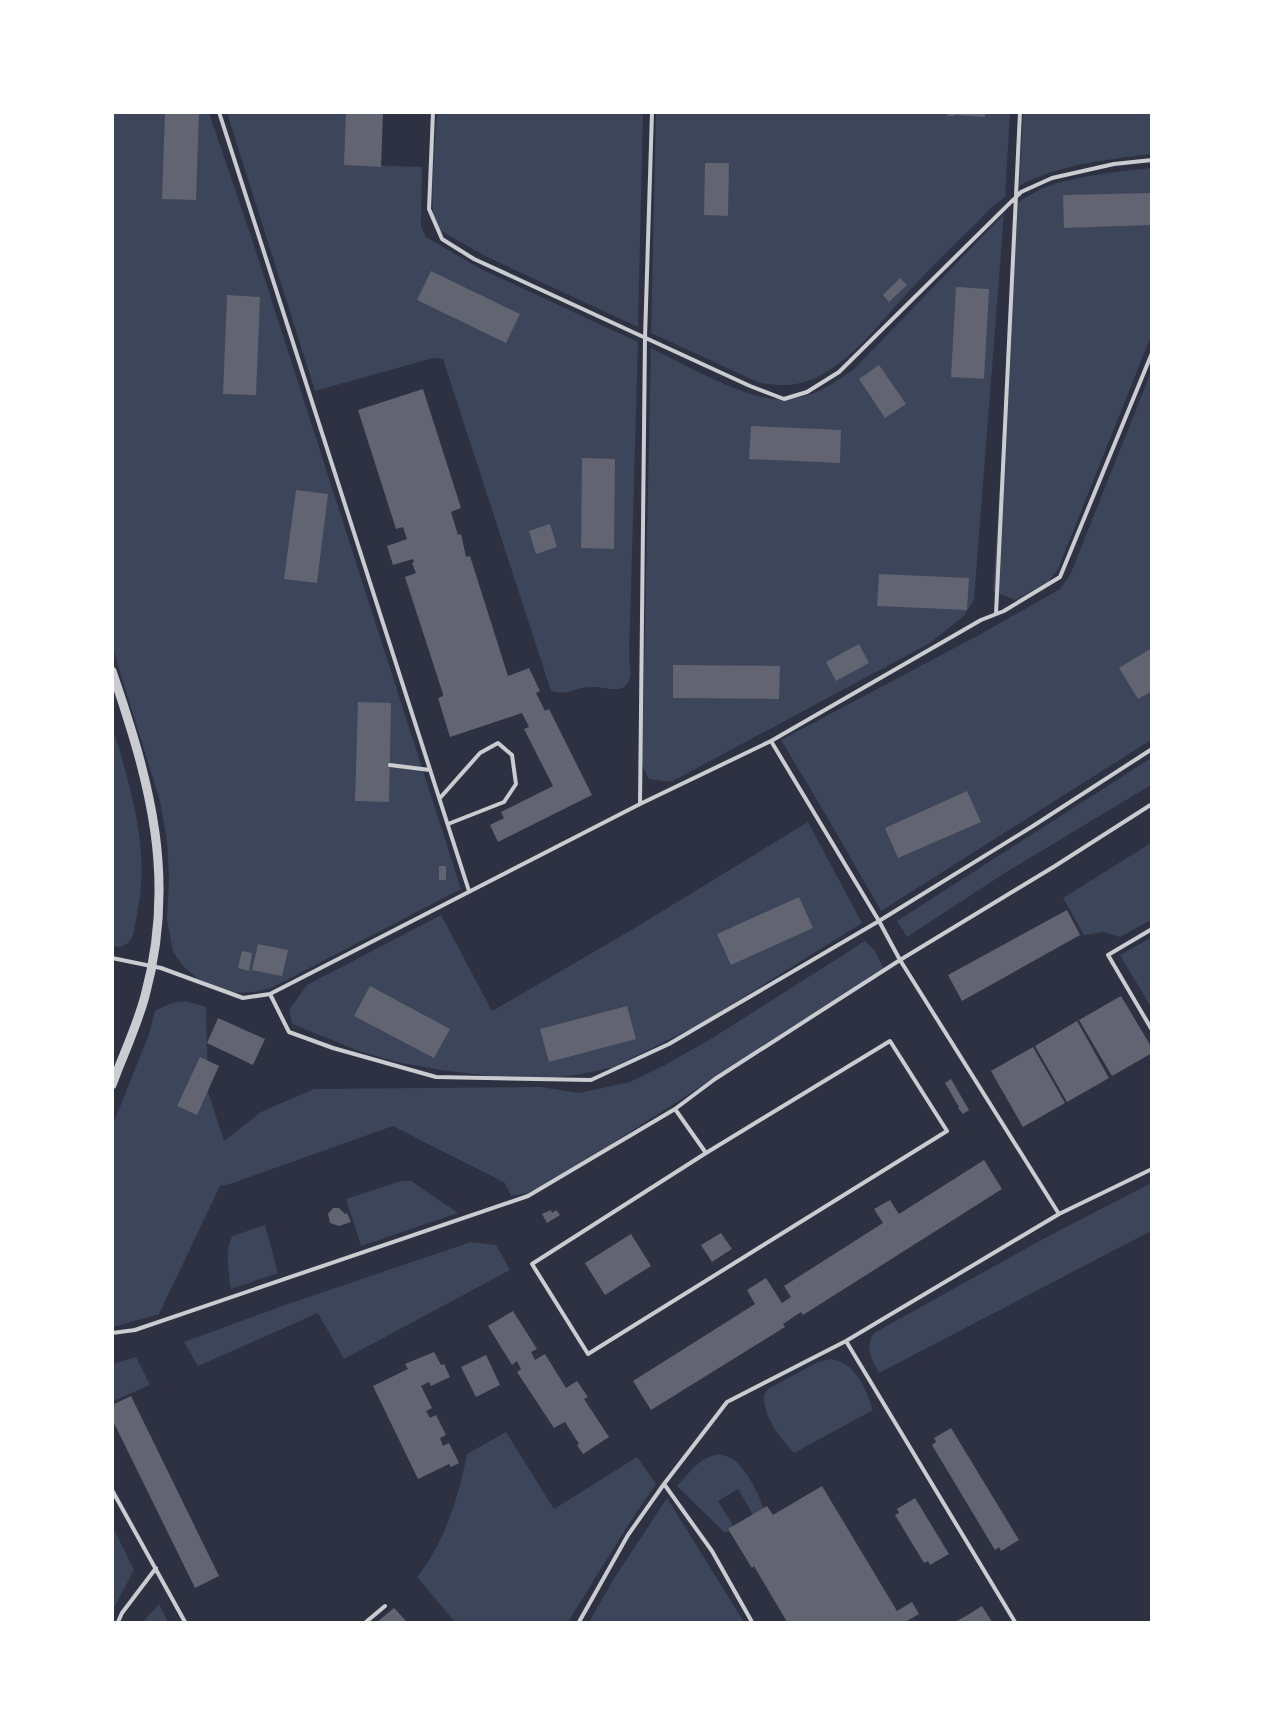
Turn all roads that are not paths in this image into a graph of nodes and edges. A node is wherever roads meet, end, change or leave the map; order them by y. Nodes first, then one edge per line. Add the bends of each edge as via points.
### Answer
1 (219, 112) edge
2 (433, 112) edge
3 (652, 112) edge
4 (1020, 112) edge
5 (1152, 160) edge
6 (1015, 198) junction
7 (645, 338) junction
8 (1152, 352) edge
9 (996, 614) junction
10 (112, 671) edge
11 (771, 741) junction
12 (1152, 749) edge
13 (390, 765) dead end
14 (430, 770) junction
15 (439, 799) junction
16 (640, 804) junction
17 (1152, 804) edge
18 (448, 824) junction
19 (469, 891) junction
20 (879, 921) junction
21 (1152, 929) edge
22 (112, 958) edge
23 (900, 960) junction
24 (152, 967) junction
25 (270, 994) junction
26 (1152, 1030) edge
27 (119, 1067) junction
28 (112, 1080) edge
29 (112, 1085) edge
30 (675, 1109) junction
31 (706, 1153) junction
32 (1152, 1169) edge
33 (1059, 1214) junction
34 (112, 1333) edge
35 (846, 1341) junction
36 (664, 1484) junction
37 (112, 1491) edge
38 (156, 1568) junction
39 (385, 1606) dead end
40 (118, 1623) edge
41 (185, 1623) edge
42 (366, 1623) edge
43 (579, 1623) edge
44 (752, 1623) edge
45 (1015, 1623) edge

1 - 14 lane
2 - 7 lane via 429,209 442,239 474,259
3 - 7 lane
4 - 6 lane
5 - 6 lane via 1052,178
6 - 7 lane via 840,372 807,392 784,399
6 - 9 lane
7 - 16 lane
8 - 9 lane via 1060,577
9 - 11 lane
10 - 24 street via 136,741 157,837 159,882
11 - 16 lane
11 - 20 lane
12 - 20 lane
13 - 14 lane
14 - 15 lane
15 - 18 lane
15 - 18 lane via 480,753 498,743 512,755 516,784 504,802
16 - 19 lane
17 - 23 lane
18 - 19 lane
19 - 25 lane
20 - 23 lane
20 - 25 lane via 669,1044 591,1080 436,1077 289,1032
21 - 26 lane via 1108,955
22 - 24 lane
23 - 30 lane
23 - 33 lane
24 - 25 lane via 243,998
24 - 27 street
27 - 28 street
27 - 29 street
30 - 31 lane
30 - 34 lane via 528,1196 135,1330
31 - 31 lane via 890,1041 947,1131 588,1354 532,1264
32 - 33 lane
33 - 35 lane
35 - 36 lane via 727,1402
35 - 45 lane
36 - 43 lane via 628,1535
36 - 44 lane via 712,1551
37 - 38 lane
38 - 40 lane
38 - 41 lane
39 - 42 lane

